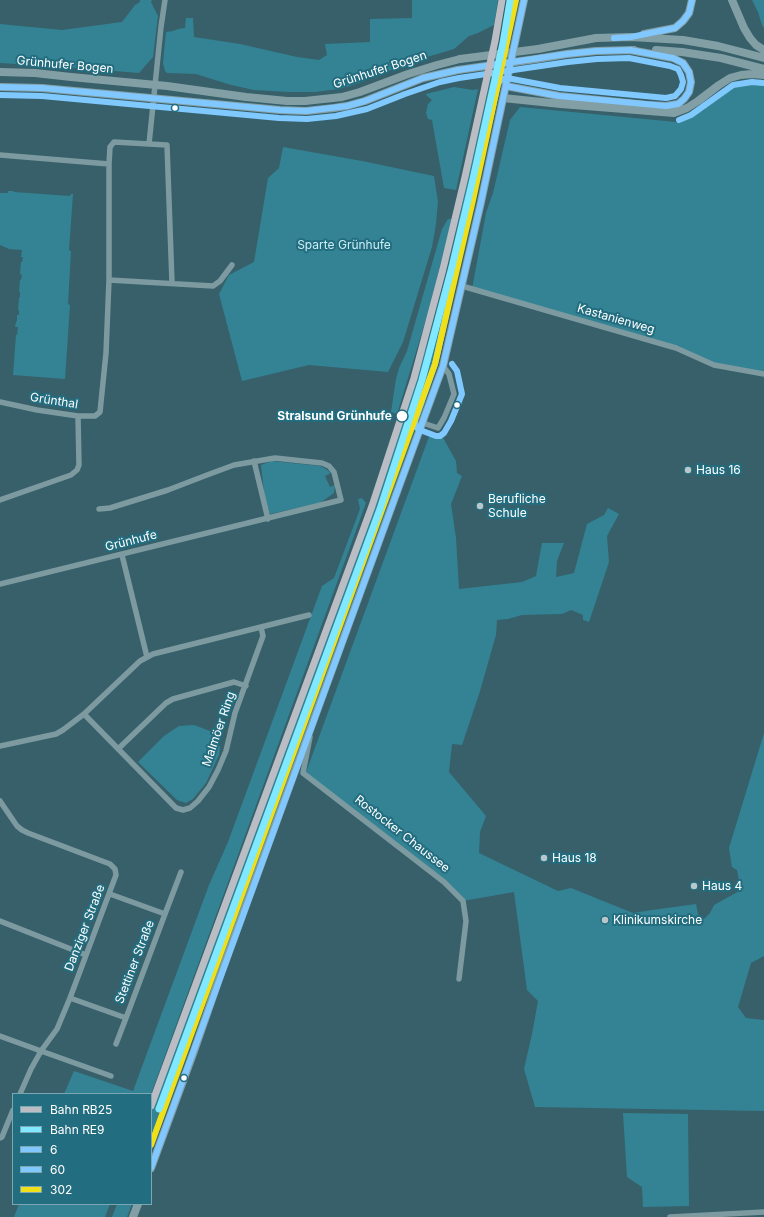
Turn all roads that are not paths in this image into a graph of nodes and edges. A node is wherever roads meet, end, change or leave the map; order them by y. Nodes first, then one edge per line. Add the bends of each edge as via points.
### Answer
1 (165, 0) edge
2 (524, 0) edge
3 (692, 0) edge
4 (732, 0) edge
5 (632, 37) junction
6 (630, 50) junction
7 (764, 50) edge
8 (764, 58) edge
9 (764, 69) edge
10 (0, 72) edge
11 (764, 75) edge
12 (155, 85) junction
13 (506, 86) junction
14 (0, 87) edge
15 (154, 98) junction
16 (503, 98) junction
17 (149, 144) junction
18 (0, 155) edge
19 (109, 164) junction
20 (232, 264) dead end
21 (109, 280) junction
22 (172, 283) junction
23 (462, 286) junction
24 (443, 366) junction
25 (764, 374) edge
26 (0, 402) edge
27 (78, 416) junction
28 (423, 423) junction
29 (254, 461) junction
30 (0, 500) edge
31 (99, 509) dead end
32 (268, 519) junction
33 (122, 555) junction
34 (0, 584) edge
35 (309, 615) dead end
36 (261, 627) junction
37 (147, 657) junction
38 (246, 686) junction
39 (84, 714) junction
40 (314, 721) junction
41 (0, 746) edge
42 (118, 749) junction
43 (0, 801) edge
44 (181, 872) dead end
45 (110, 894) junction
46 (165, 914) junction
47 (0, 921) edge
48 (86, 955) junction
49 (459, 979) dead end
50 (70, 998) junction
51 (126, 1018) junction
52 (0, 1036) edge
53 (116, 1044) dead end
54 (41, 1051) junction
55 (111, 1076) dead end
56 (20, 1093) edge
57 (12, 1112) edge
58 (0, 1138) edge
59 (152, 1165) edge
60 (138, 1205) edge
61 (764, 1212) edge
62 (133, 1217) edge
63 (670, 1217) edge

1 - 12 street
2 - 13 main road, Rostocker Chaussee
3 - 5 main road via 689,13 675,28
4 - 7 main road via 750,38
5 - 8 main road, Grünhufer Bogen via 683,40
5 - 12 main road, Grünhufer Bogen, bridge via 596,38 538,49 460,59 436,64 360,92 322,100 280,100
6 - 9 main road, Grünhufer Bogen via 682,52 721,58
6 - 13 main road via 673,58 683,63 689,72 691,82 684,99 678,104 666,106 647,105 559,96
6 - 15 main road, Grünhufer Bogen, bridge via 596,50 458,70 423,78 365,101 306,111
10 - 12 main road, Grünhufer Bogen
11 - 16 main road via 752,74 730,78 687,108 674,113
12 - 15 street
13 - 16 main road, Rostocker Chaussee
14 - 15 main road, Grünhufer Bogen
15 - 17 street
16 - 23 main road, Rostocker Chaussee
17 - 19 street via 114,142 110,147
17 - 22 street via 167,145
18 - 19 street
19 - 21 street
20 - 22 street via 214,286
21 - 22 street
21 - 27 street, Grünthal via 101,408 95,416
23 - 24 main road, Rostocker Chaussee
23 - 25 street, Kastanienweg via 676,348 714,365
24 - 28 main road, Rostocker Chaussee
24 - 28 street via 449,374 454,394 438,428
26 - 27 street, Grünthal
27 - 30 street via 77,470 71,475
28 - 40 main road, Rostocker Chaussee
29 - 31 street, Grünhufe via 234,465 135,501
29 - 32 street
29 - 32 street, Grünhufe via 275,458 329,466 334,472 341,500
32 - 33 street, Grünhufe
33 - 34 street, Grünhufe
33 - 37 street
35 - 36 street
36 - 37 street
36 - 38 street, Malmöer Ring via 263,636
37 - 39 street
38 - 42 street via 234,682 174,699 166,703
38 - 42 street, Malmöer Ring via 218,770 198,802 190,808 176,808
39 - 41 street via 56,734
39 - 42 street, Malmöer Ring
40 - 49 street, Rostocker Chaussee via 303,773 444,882 462,901 466,921
40 - 59 main road, Rostocker Chaussee
43 - 45 street, Danziger Straße via 22,830 110,864 116,875
44 - 46 street
45 - 46 street, Stettiner Straße
45 - 48 street, Danziger Straße
46 - 51 street, Stettiner Straße
47 - 48 street
48 - 50 street, Danziger Straße
50 - 51 street, Stettiner Straße
50 - 54 street, Danziger Straße via 57,1029
51 - 53 street
52 - 54 street
54 - 55 street
54 - 56 street, Danziger Straße
57 - 58 street
60 - 62 main road
61 - 63 street

